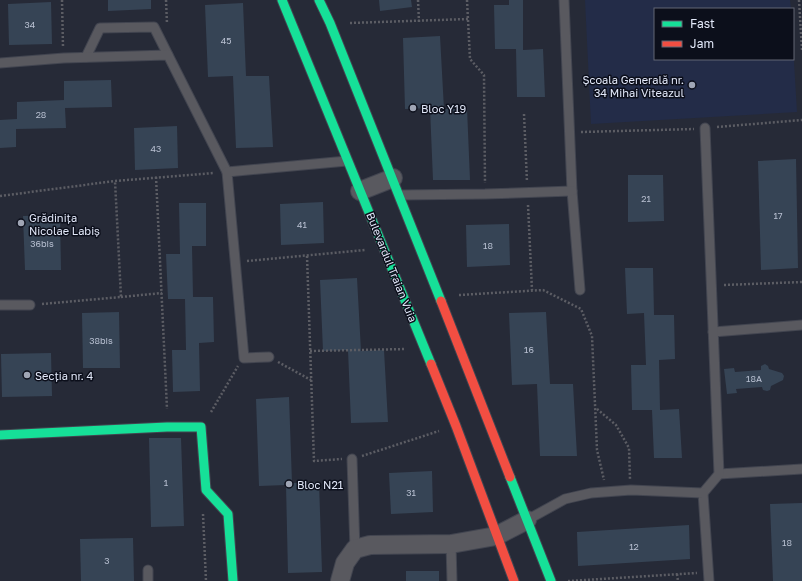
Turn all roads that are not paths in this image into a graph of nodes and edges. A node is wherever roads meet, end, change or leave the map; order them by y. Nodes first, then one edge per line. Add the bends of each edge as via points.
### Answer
1 (282, 0) edge
2 (318, 0) edge
3 (564, 0) edge
4 (168, 55) junction
5 (86, 58) junction
6 (0, 63) edge
7 (705, 128) road end
8 (348, 161) junction
9 (227, 172) junction
10 (396, 186) junction
11 (360, 191) junction
12 (572, 191) junction
13 (580, 290) dead end
14 (0, 304) edge
15 (30, 304) road end
16 (802, 325) edge
17 (713, 332) junction
18 (269, 357) road end
19 (0, 435) edge
20 (352, 459) road end
21 (802, 469) edge
22 (719, 474) junction
23 (703, 493) junction
24 (527, 520) junction
25 (496, 536) junction
26 (451, 544) junction
27 (355, 549) junction
28 (148, 570) dead end
29 (709, 576) edge
30 (148, 581) edge
31 (233, 581) edge
32 (340, 581) edge
33 (452, 581) edge
34 (514, 581) edge
35 (552, 581) edge

1 - 8 main road, Bulevardul Traian Vuia
2 - 10 main road via 330,23
3 - 12 lane
4 - 5 lane
4 - 5 lane via 154,27 100,28
4 - 9 lane
5 - 6 lane
7 - 17 lane
8 - 9 lane
8 - 11 main road, Bulevardul Traian Vuia
9 - 18 lane via 244,358
10 - 11 street
10 - 12 lane via 485,194
10 - 24 main road
11 - 25 main road, Bulevardul Traian Vuia via 456,426
12 - 13 lane
14 - 15 lane
16 - 17 lane
17 - 22 lane
19 - 31 main road via 201,427 206,490 228,514
20 - 27 lane
21 - 22 lane
22 - 23 lane
23 - 24 lane via 631,490 591,493 565,499
23 - 29 lane
24 - 25 street
24 - 35 main road
25 - 26 street
25 - 34 main road, Bulevardul Traian Vuia
26 - 27 street via 370,545
26 - 33 lane
27 - 32 street via 345,563
28 - 30 lane

